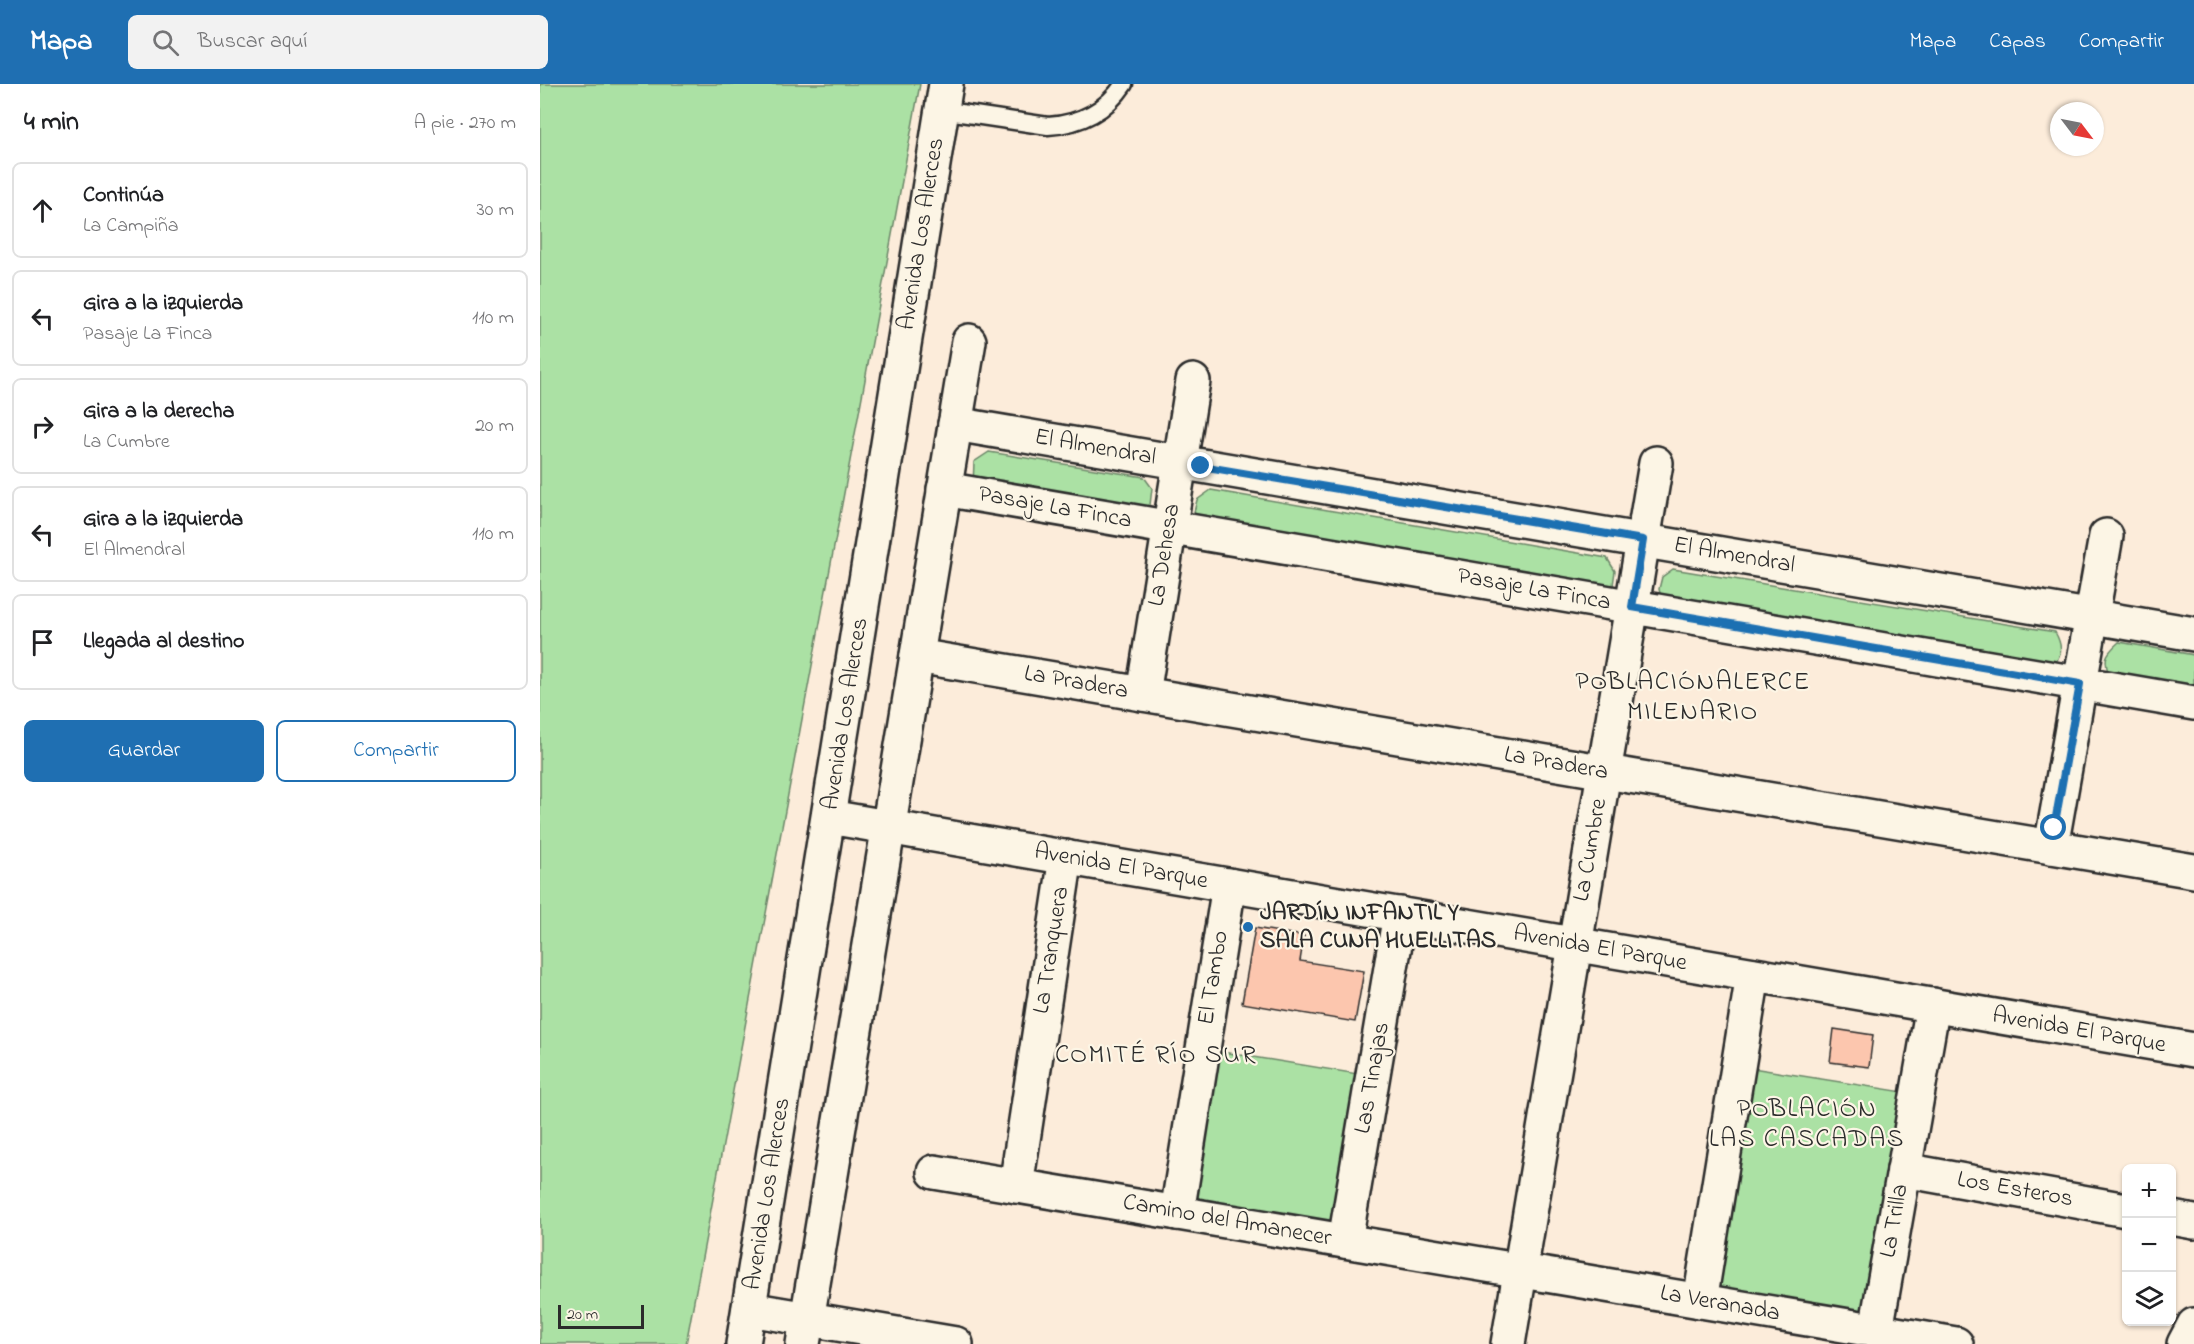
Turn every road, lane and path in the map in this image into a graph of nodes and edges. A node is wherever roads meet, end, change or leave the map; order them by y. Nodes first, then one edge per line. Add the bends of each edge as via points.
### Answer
1 (1124, 84) edge
2 (944, 97) edge
3 (969, 341) dead end
4 (1193, 381) dead end
5 (955, 424) junction
6 (1180, 462) junction
7 (1656, 463) dead end
8 (944, 489) junction
9 (1170, 527) junction
10 (2106, 536) dead end
11 (1643, 540) junction
12 (1632, 607) junction
13 (2092, 617) junction
14 (2194, 634) edge
15 (917, 656) junction
16 (2080, 684) junction
17 (1143, 694) junction
18 (2194, 703) edge
19 (1604, 772) junction
20 (829, 817) junction
21 (889, 827) junction
22 (2051, 847) junction
23 (1066, 857) junction
24 (2194, 871) edge
25 (1229, 885) junction
26 (1400, 914) junction
27 (1575, 944) junction
28 (1753, 975) junction
29 (1934, 1005) junction
30 (2194, 1050) edge
31 (1904, 1170) junction
32 (934, 1172) dead end
33 (1016, 1186) junction
34 (2122, 1209) edge
35 (1177, 1213) junction
36 (2176, 1219) edge
37 (2194, 1222) edge
38 (1345, 1241) junction
39 (1520, 1270) junction
40 (1700, 1301) junction
41 (749, 1309) junction
42 (2194, 1324) edge
43 (1875, 1330) junction
44 (805, 1331) edge
45 (743, 1344) edge
46 (956, 1344) edge
47 (1508, 1344) edge
48 (1956, 1344) edge
49 (2184, 1344) edge

1 - 2 lane via 1094,114 1064,125 1041,125
2 - 20 street, Avenida Los Alerces
3 - 5 street
4 - 6 street, La Dehesa
5 - 6 street, El Almendral
5 - 8 street
6 - 9 street, La Dehesa
6 - 11 street, El Almendral
7 - 11 street, La Cumbre
8 - 9 street, Pasaje La Finca
8 - 15 street
9 - 12 street, Pasaje La Finca
9 - 17 street, La Dehesa
10 - 13 street
11 - 12 street, La Cumbre
11 - 13 street, El Almendral
12 - 16 street, Pasaje La Finca
12 - 19 street, La Cumbre
13 - 14 street, El Almendral
13 - 16 street
15 - 17 street, La Pradera
15 - 21 street
16 - 18 street, Pasaje La Finca
16 - 22 street
17 - 19 street, La Pradera
19 - 22 street, La Pradera
19 - 27 street, La Cumbre
20 - 21 street, Avenida El Parque
20 - 41 street, Avenida Los Alerces
21 - 23 street, Avenida El Parque
21 - 44 street
22 - 24 street, La Pradera
23 - 25 street, Avenida El Parque
23 - 33 street, La Tranquera
25 - 26 street, Avenida El Parque
25 - 35 street, El Tambo
26 - 27 street, Avenida El Parque
26 - 38 street, Las Tinajas
27 - 28 street, Avenida El Parque
27 - 39 street, La Cumbre
28 - 29 street, Avenida El Parque
28 - 40 street
29 - 30 street, Avenida El Parque
29 - 31 street, La Trilla
31 - 34 street, Los Esteros
31 - 43 street, La Trilla
32 - 33 street, Camino del Amanecer
33 - 35 street, Camino del Amanecer
35 - 38 street, Camino del Amanecer
36 - 37 street
38 - 39 street, Camino del Amanecer
39 - 40 street, La Veranada
39 - 47 street, La Cumbre
40 - 43 street, La Veranada
41 - 44 street
41 - 45 street, Avenida Los Alerces
42 - 49 street
43 - 48 street, La Veranada
44 - 46 street

